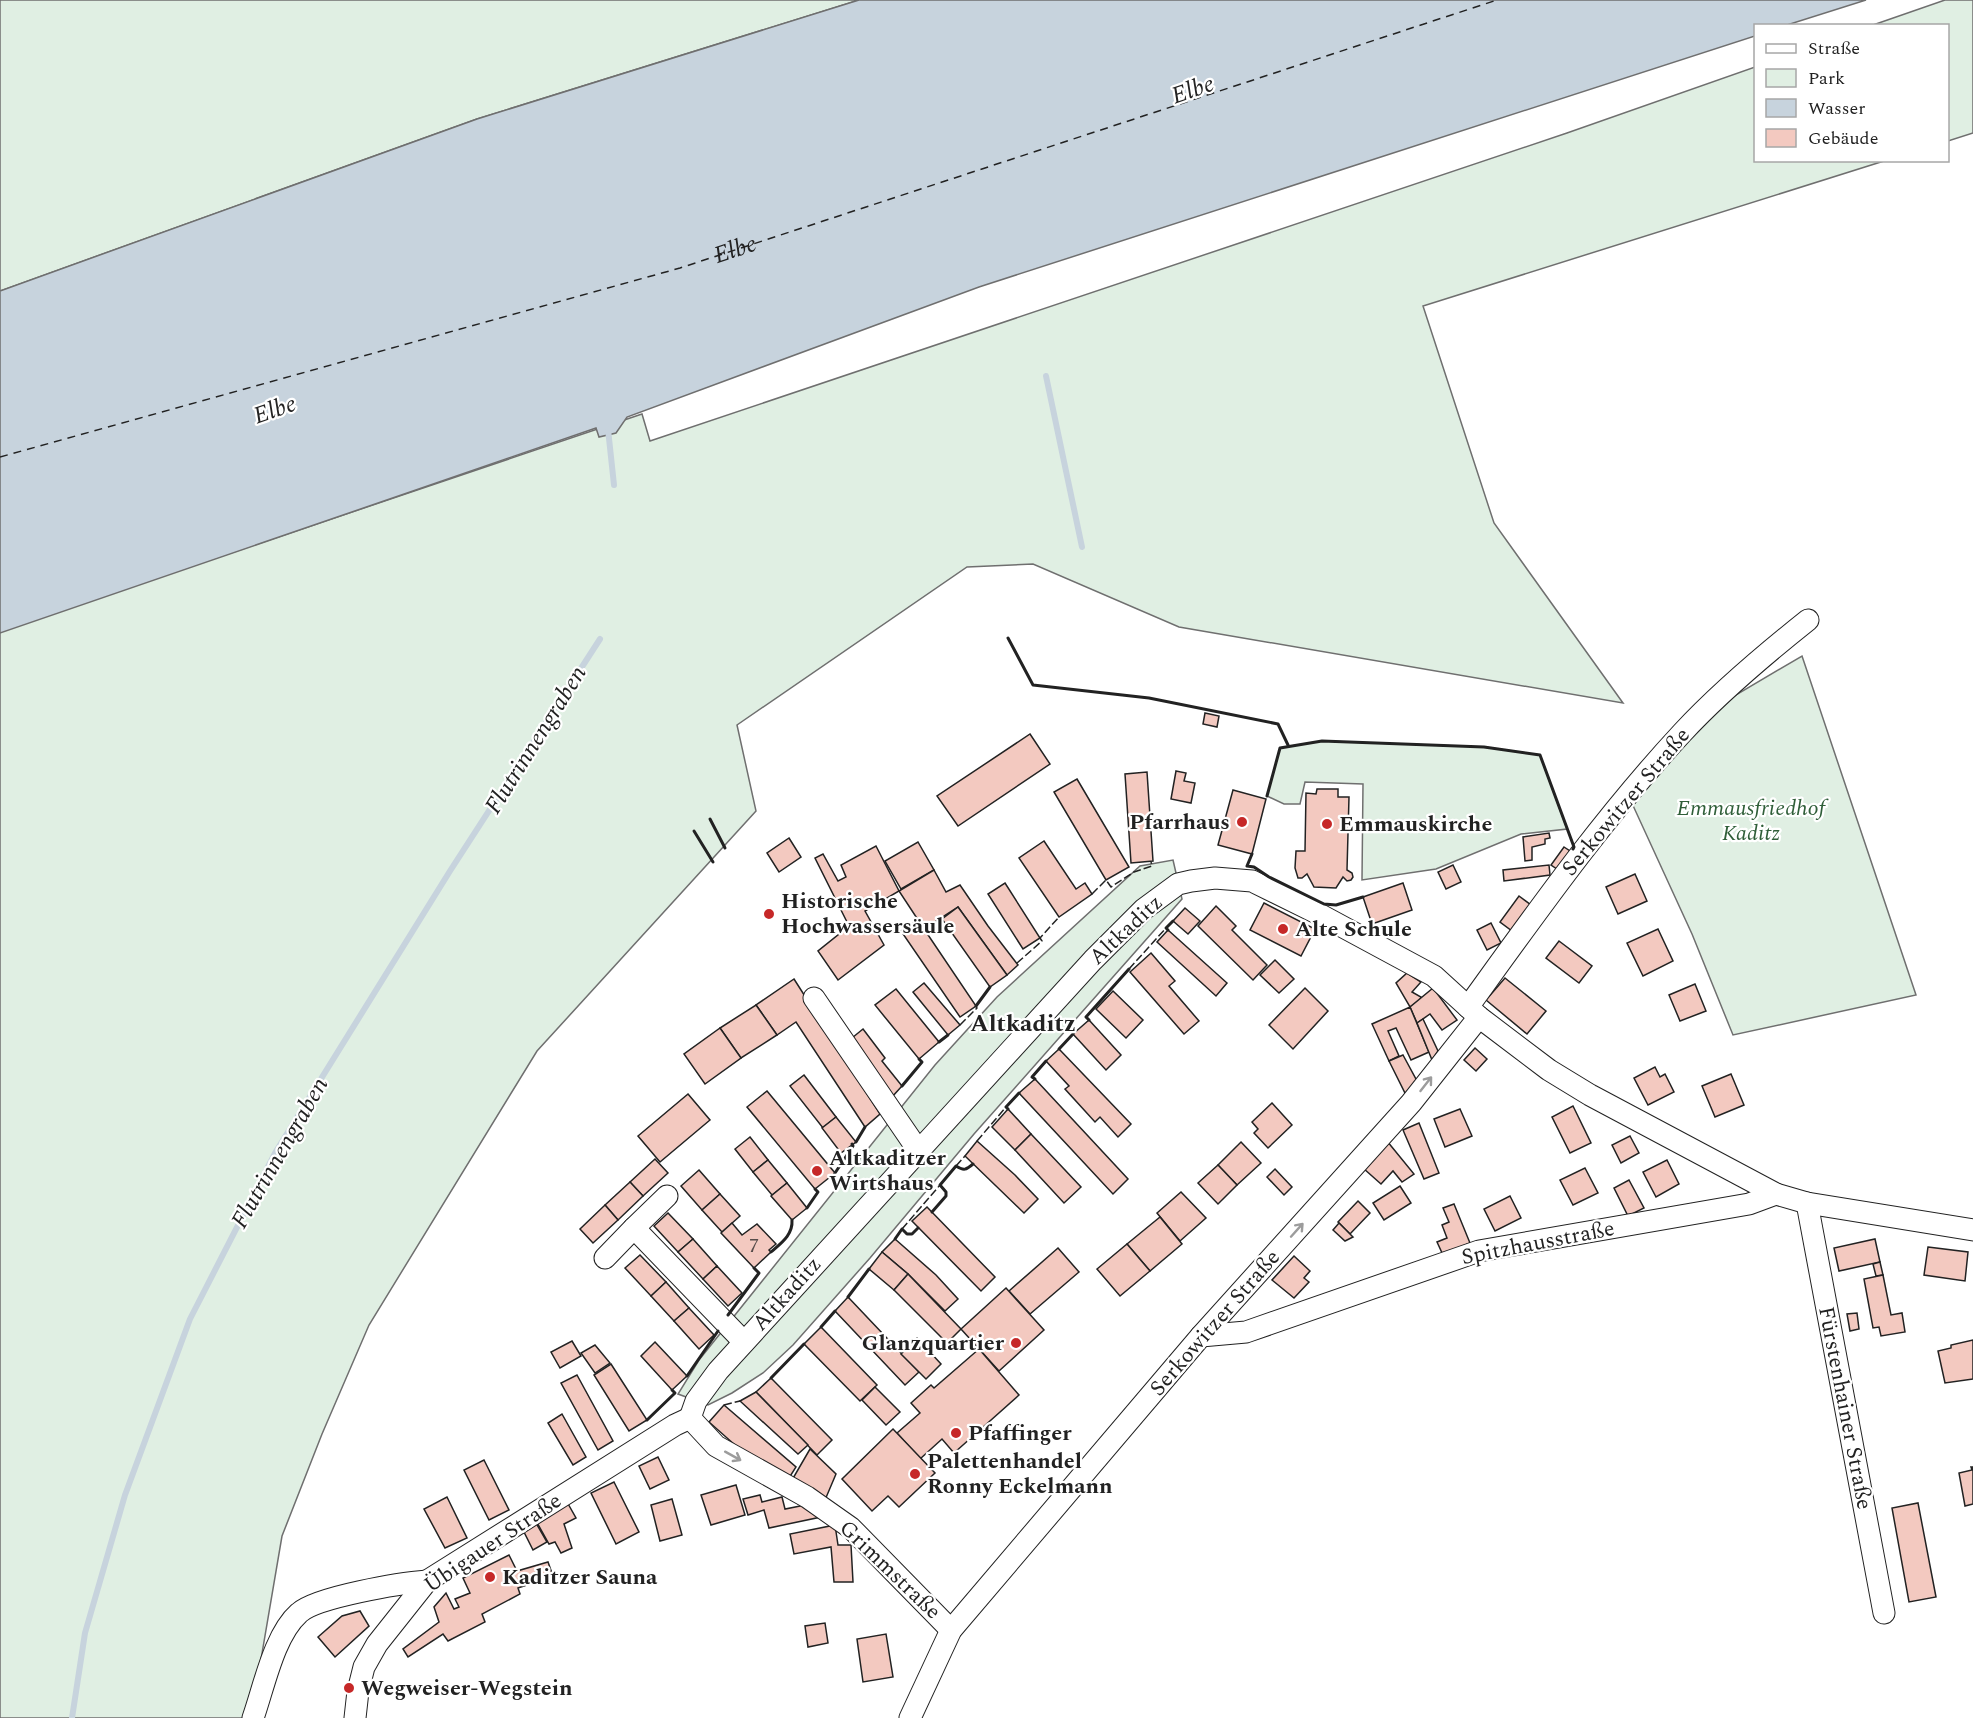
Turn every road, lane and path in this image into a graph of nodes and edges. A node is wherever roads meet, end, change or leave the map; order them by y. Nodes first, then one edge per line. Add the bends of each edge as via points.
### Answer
1 (1808, 620) dead end
2 (814, 998) dead end
3 (1474, 1012) junction
4 (918, 1150) junction
5 (1776, 1194) junction
6 (667, 1196) dead end
7 (1807, 1203) junction
8 (634, 1228) junction
9 (1973, 1230) edge
10 (605, 1258) dead end
11 (1201, 1336) junction
12 (744, 1342) junction
13 (690, 1418) junction
14 (427, 1581) junction
15 (1884, 1613) dead end
16 (951, 1630) junction
17 (254, 1718) edge
18 (355, 1718) edge
19 (910, 1718) edge

1 - 3 street, Serkowitzer Straße via 1762,656 1659,758 1587,845
2 - 4 street
3 - 4 street, Altkaditz via 1434,976 1252,881 1215,878 1178,884 1143,909 1093,960
3 - 5 street via 1549,1070 1590,1095
11 -> 3 street, Serkowitzer Straße via 1411,1104
4 - 12 street, Altkaditz
5 - 7 street
5 - 11 street, Spitzhausstraße via 1749,1204 1479,1251 1246,1332
6 - 8 street
7 - 9 street
7 - 15 street, Fürstenhainer Straße
8 - 10 street
8 - 12 street
11 - 16 street, Serkowitzer Straße
12 - 13 street, Altkaditz via 696,1401
13 - 14 street, Übigauer Straße
13 -> 16 street, Grimmstraße via 716,1446 807,1497 850,1528
14 - 17 street via 357,1593 299,1612 276,1650
14 - 18 street, Übigauer Straße via 377,1644 364,1667
16 - 19 street, Grimmstraße

